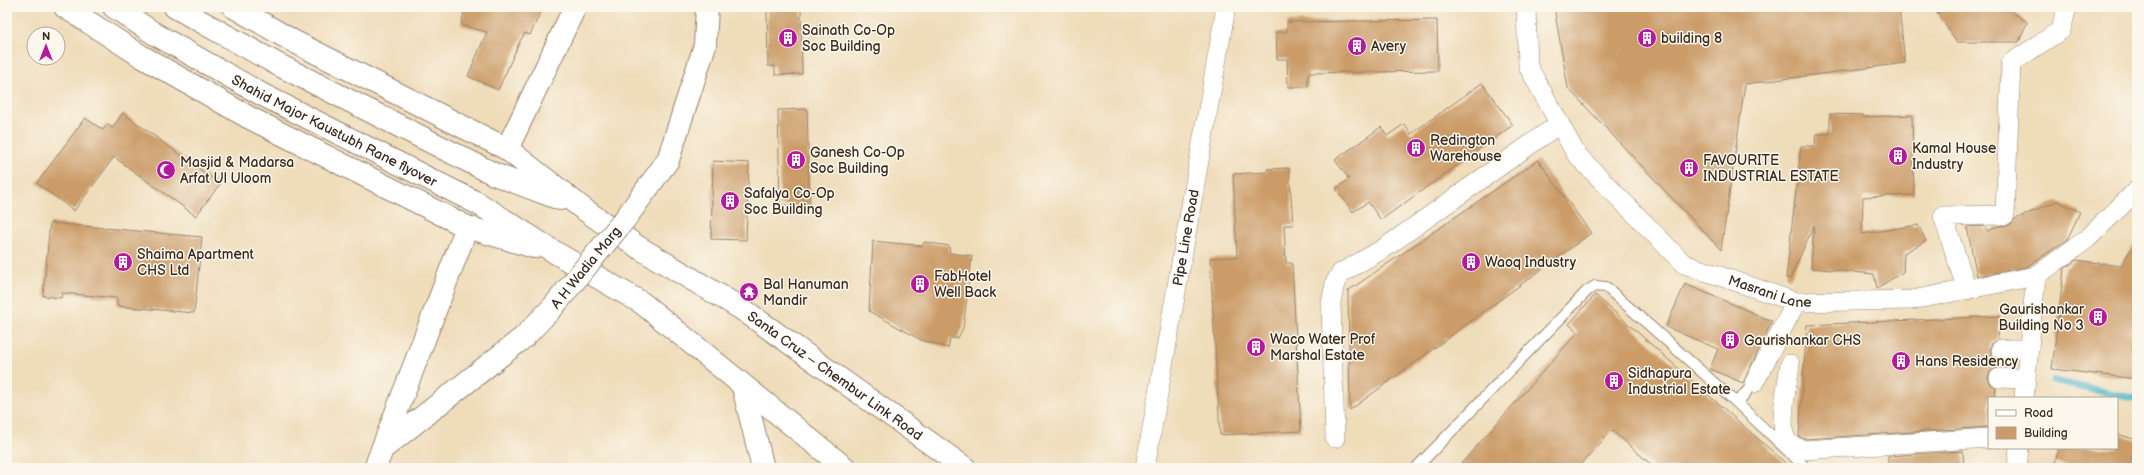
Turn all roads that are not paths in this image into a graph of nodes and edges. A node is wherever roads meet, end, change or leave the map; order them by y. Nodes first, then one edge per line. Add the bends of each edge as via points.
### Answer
1 (65, 7) edge
2 (114, 7) edge
3 (175, 7) edge
4 (234, 7) edge
5 (575, 7) edge
6 (707, 7) edge
7 (1226, 7) edge
8 (1526, 7) edge
9 (2067, 7) edge
10 (1559, 124) junction
11 (507, 149) junction
12 (2137, 190) edge
13 (582, 208) junction
14 (467, 227) junction
15 (556, 253) junction
16 (2036, 276) junction
17 (1967, 290) junction
18 (1796, 302) junction
19 (2001, 349) dead end
20 (2029, 349) junction
21 (1758, 375) junction
22 (1999, 378) dead end
23 (2026, 379) junction
24 (744, 387) junction
25 (2024, 397) edge
26 (1737, 403) junction
27 (1335, 438) dead end
28 (1988, 438) edge
29 (2019, 449) edge
30 (378, 459) edge
31 (763, 468) edge
32 (845, 468) edge
33 (965, 468) edge
34 (1145, 468) edge
35 (1416, 468) edge
36 (1806, 468) edge
37 (2017, 468) edge

1 - 14 main road via 141,56 248,117
2 - 15 main road, Shahid Major Kaustubh Rane flyover via 261,94 480,204
3 - 13 main road via 277,64 494,174
4 - 11 main road via 291,40
5 - 11 main road
6 - 30 main road, A H Wadia Marg, bridge via 705,45 668,160 625,219 554,307 524,337
7 - 34 street, Pipe Line Road
8 - 10 street, Masrani Lane via 1528,66
9 - 17 street via 2061,30 2011,63 2005,215 1943,216
10 - 18 street, Masrani Lane via 1576,154 1684,264
10 - 27 street via 1383,249 1341,273 1335,283 1331,303
11 - 13 main road
12 - 16 street, Masrani Lane via 2087,239
13 - 33 main road, Santa Cruz – Chembur Link Road via 638,247 742,309
14 - 15 main road
14 - 30 main road
15 - 24 main road via 642,303
16 - 17 street, Masrani Lane
16 - 20 street
17 - 18 street, Masrani Lane via 1912,300
18 - 21 street
19 - 20 street
20 - 23 street
21 - 26 lane
21 - 28 street via 1789,372 1783,427 1787,440 1793,446 1804,450
22 - 23 street
23 - 25 street
24 - 31 main road
24 - 32 main road
26 - 35 lane via 1606,287 1595,286 1587,291
26 - 36 lane
29 - 37 street

